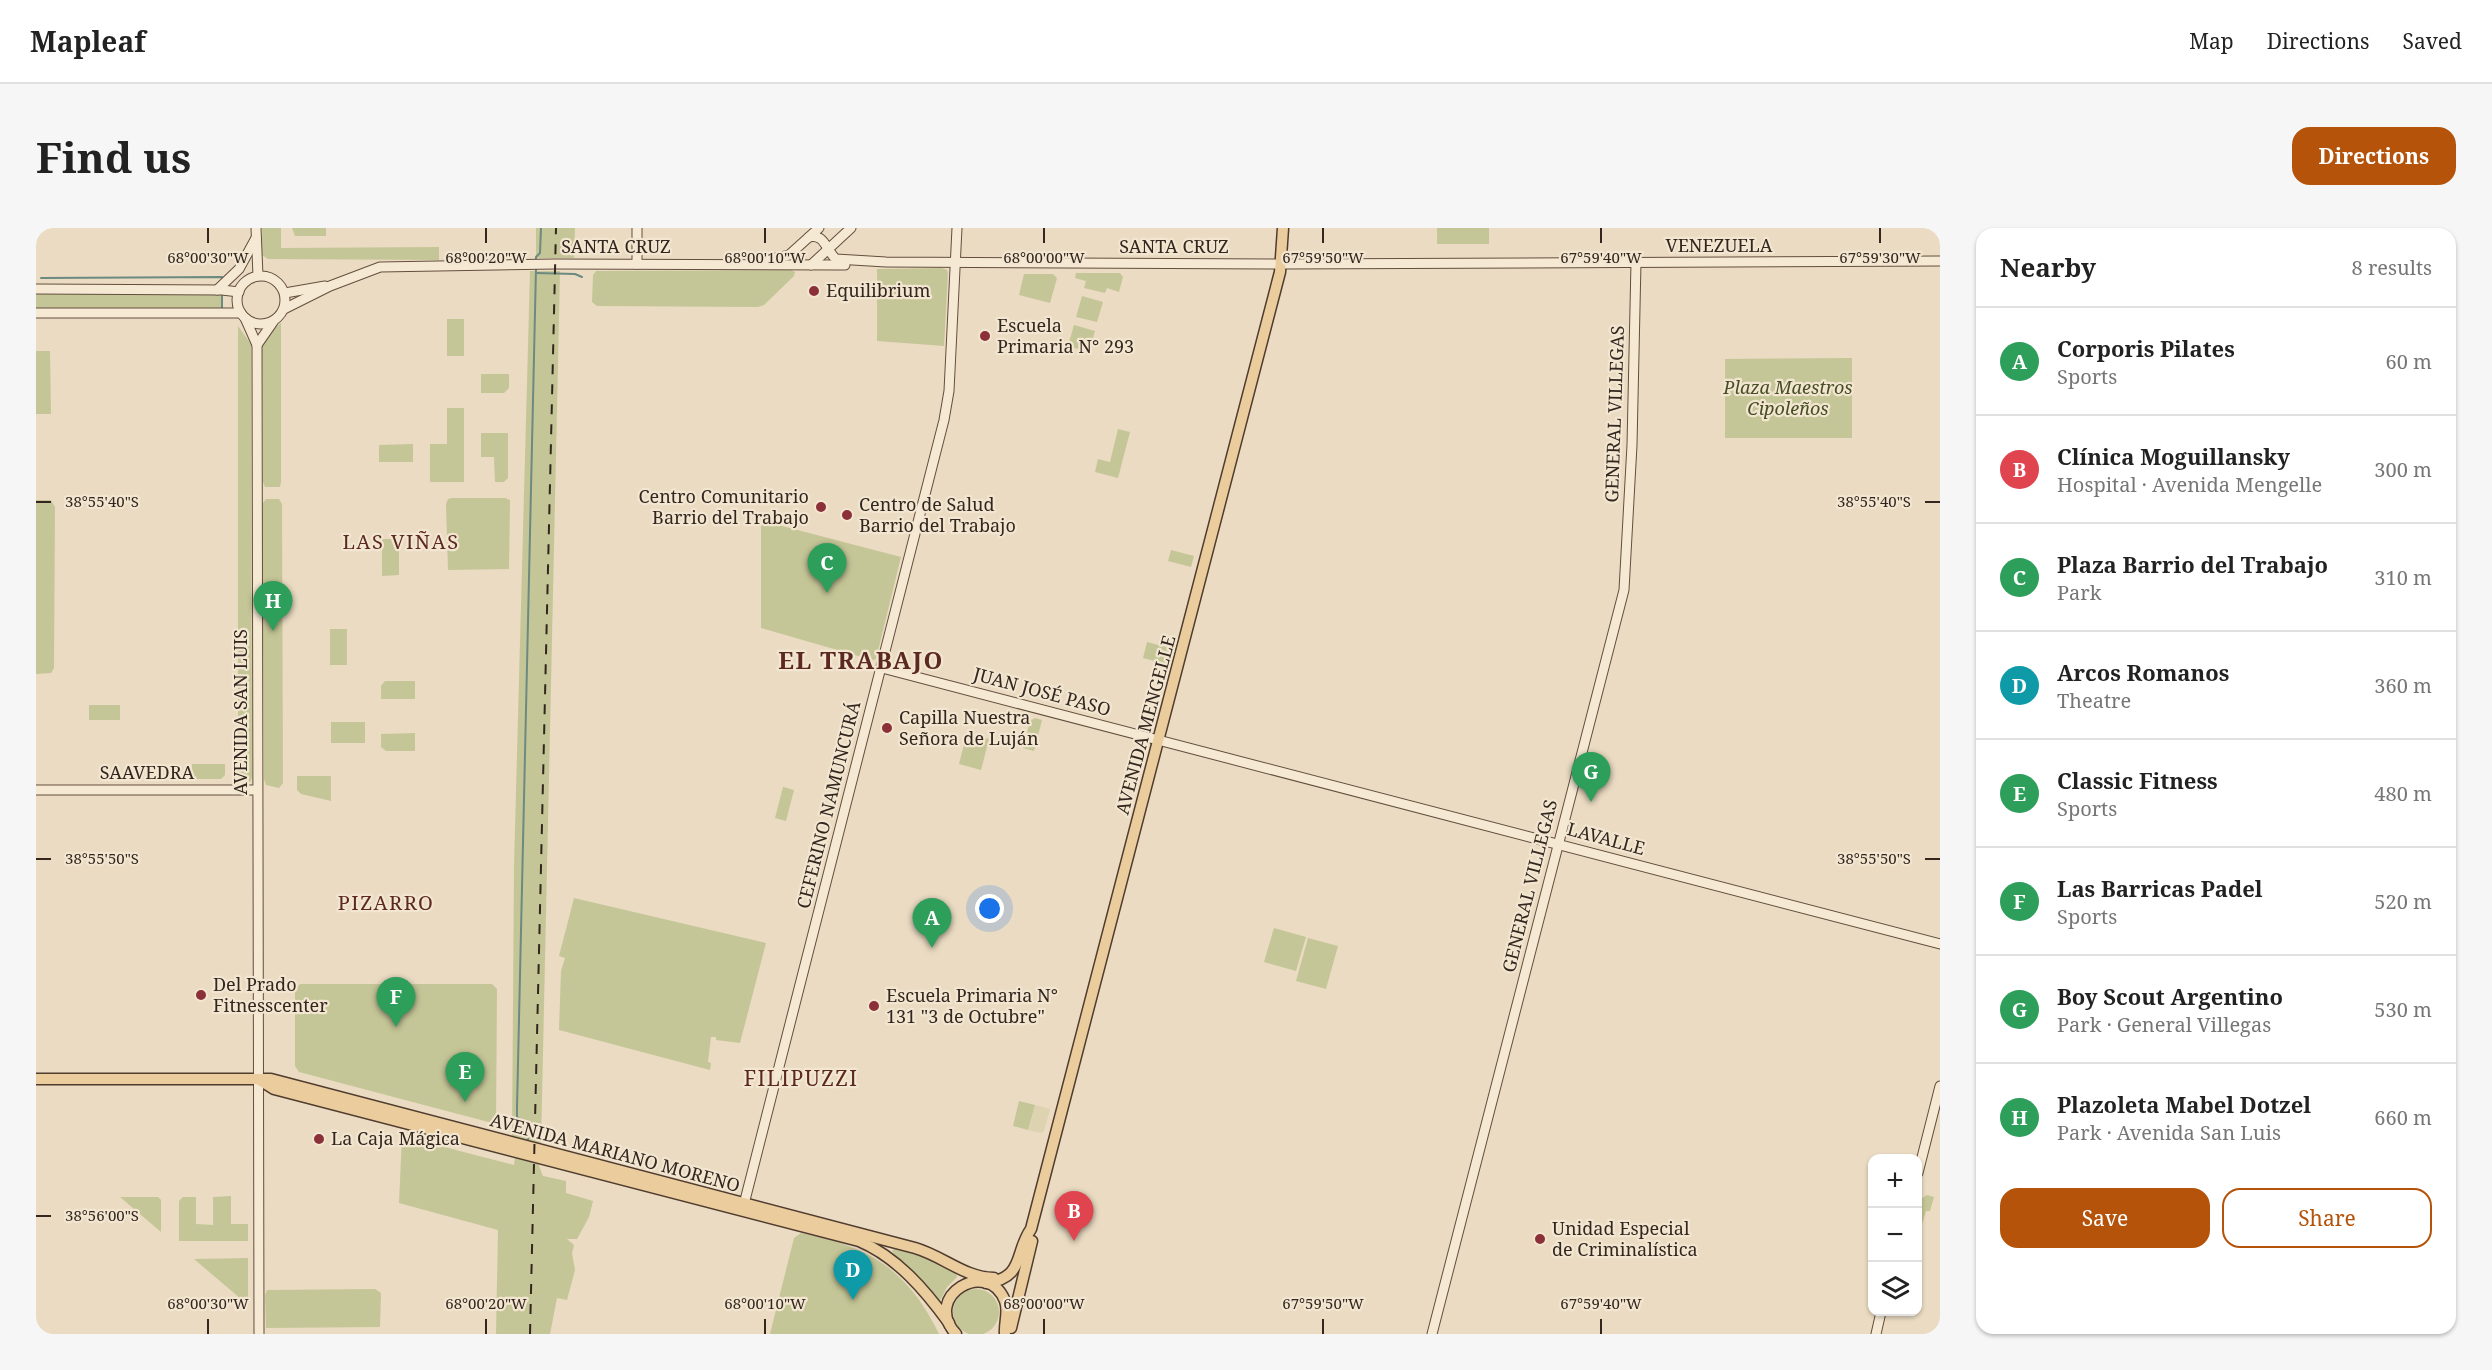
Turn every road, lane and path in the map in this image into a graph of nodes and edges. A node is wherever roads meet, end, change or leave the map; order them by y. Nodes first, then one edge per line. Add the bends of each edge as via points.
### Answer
1 (637, 228) edge
2 (819, 228) edge
3 (851, 228) edge
4 (957, 228) edge
5 (1283, 228) edge
6 (256, 233) edge
7 (809, 237) junction
8 (828, 249) junction
9 (795, 250) junction
10 (1940, 261) edge
11 (886, 262) junction
12 (957, 262) junction
13 (1636, 262) junction
14 (637, 264) junction
15 (726, 264) junction
16 (1282, 264) junction
17 (808, 265) junction
18 (258, 276) junction
19 (330, 286) junction
20 (36, 290) edge
21 (217, 290) junction
22 (239, 291) junction
23 (285, 293) junction
24 (284, 309) junction
25 (36, 313) edge
26 (243, 316) junction
27 (273, 322) junction
28 (257, 345) junction
29 (882, 668) junction
30 (1159, 740) junction
31 (36, 790) edge
32 (257, 790) junction
33 (1558, 844) junction
34 (1940, 944) edge
35 (36, 1079) edge
36 (258, 1079) junction
37 (1940, 1086) edge
38 (1922, 1154) edge
39 (743, 1207) junction
40 (1031, 1228) junction
41 (960, 1268) junction
42 (1011, 1273) junction
43 (982, 1283) junction
44 (1019, 1294) junction
45 (1880, 1316) edge
46 (1006, 1327) edge
47 (951, 1331) edge
48 (259, 1334) edge
49 (997, 1334) edge
50 (1432, 1334) edge
51 (1876, 1334) edge

1 - 14 main road
2 - 7 main road
3 - 8 main road
4 - 12 main road, CEFERINO NAMUNCURÁ
5 - 16 main road, AVENIDA MENGELLE
6 - 18 main road
6 - 21 main road via 238,269
7 - 8 main road, SANTA CRUZ via 819,237
7 - 9 main road
8 - 11 main road, SANTA CRUZ via 839,260
8 - 17 main road
9 - 15 main road, SANTA CRUZ via 783,258
9 - 17 main road via 794,259
10 - 13 main road, VENEZUELA
11 - 12 main road, SANTA CRUZ
11 - 17 main road, SANTA CRUZ
12 - 16 main road, SANTA CRUZ
12 - 29 main road, CEFERINO NAMUNCURÁ via 944,420
13 - 16 main road, VENEZUELA
13 - 33 main road, GENERAL VILLEGAS via 1625,584
14 - 15 main road, SANTA CRUZ
14 - 19 main road, SANTA CRUZ via 380,267
15 - 17 main road, SANTA CRUZ
16 - 30 main road, AVENIDA MENGELLE
18 - 22 main road
18 - 23 main road via 274,280
19 - 23 main road, SANTA CRUZ
19 - 24 main road, SANTA CRUZ
20 - 21 main road
21 - 22 main road
22 - 26 main road, AVENIDA SAN LUIS via 237,300
23 - 24 main road
24 - 27 main road
25 - 26 main road
26 - 27 main road via 257,324
26 - 28 main road, AVENIDA SAN LUIS
27 - 28 main road
28 - 32 main road, AVENIDA SAN LUIS
29 - 30 main road, JUAN JOSÉ PASO
29 - 39 main road, CEFERINO NAMUNCURÁ
30 - 33 main road, LAVALLE
30 - 40 main road, AVENIDA MENGELLE
31 - 32 main road, SAAVEDRA
32 - 36 main road, AVENIDA SAN LUIS
33 - 34 main road, LAVALLE
33 - 50 main road, GENERAL VILLEGAS
35 - 36 main road, AVENIDA MARIANO MORENO
36 - 39 main road, AVENIDA MARIANO MORENO via 274,1089
36 - 48 main road, AVENIDA SAN LUIS
37 - 38 main road
39 - 41 main road, AVENIDA MARIANO MORENO via 921,1250
39 - 47 main road, AVENIDA MARIANO MORENO via 871,1246 895,1262 933,1302
40 - 42 main road, AVENIDA MENGELLE
40 - 44 main road, AVENIDA MENGELLE via 1032,1241
41 - 42 main road, AVENIDA MARIANO MORENO via 985,1277
41 - 43 main road, AVENIDA MARIANO MORENO
42 - 43 main road
43 - 46 main road, AVENIDA MARIANO MORENO via 996,1289 1004,1299
43 - 47 main road via 964,1285 952,1294 946,1308
44 - 46 main road, AVENIDA MENGELLE
44 - 46 main road, AVENIDA MENGELLE
45 - 51 main road
46 - 49 main road

